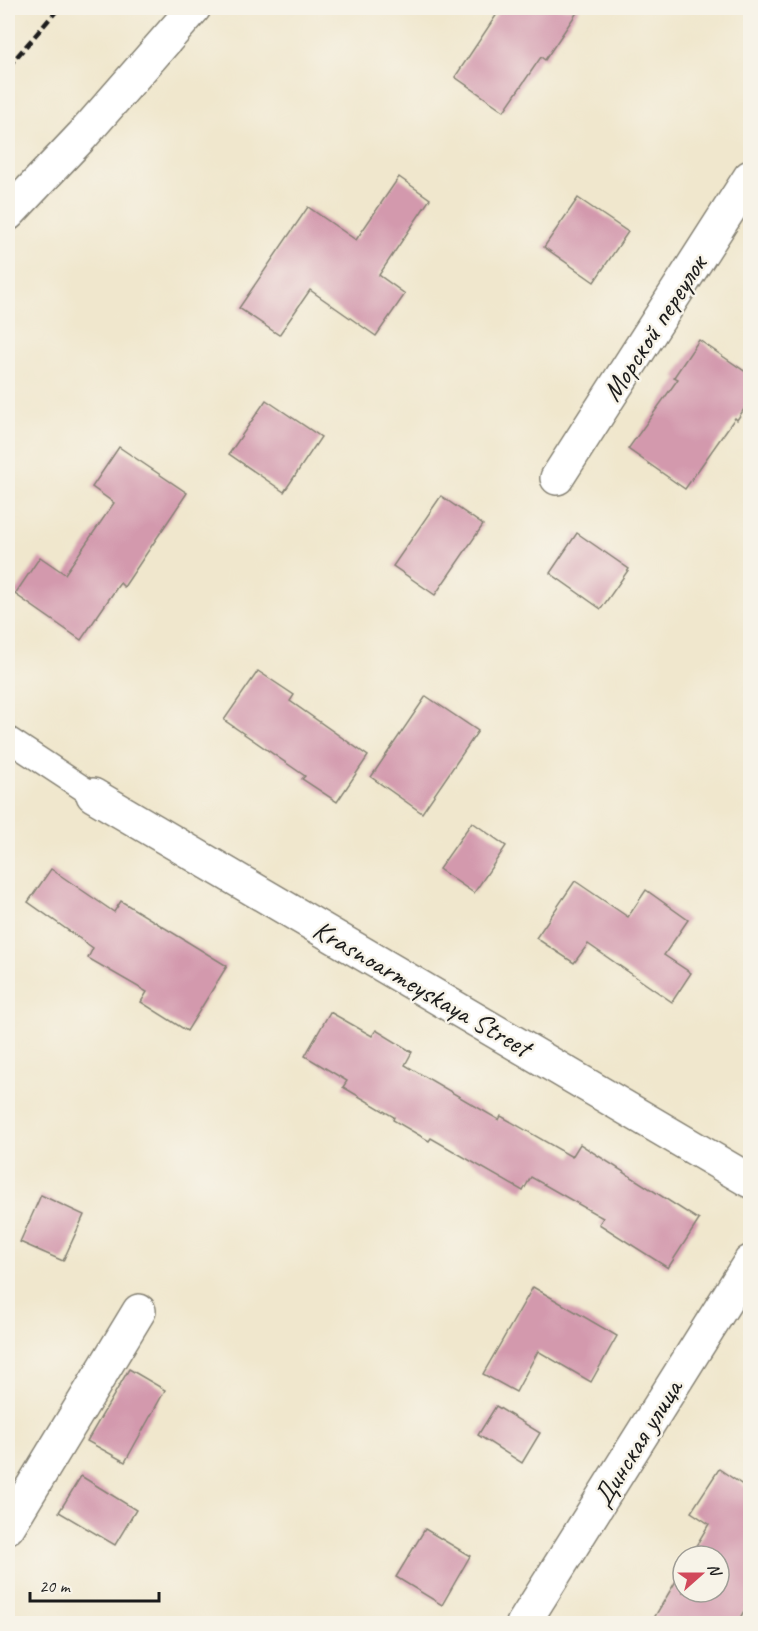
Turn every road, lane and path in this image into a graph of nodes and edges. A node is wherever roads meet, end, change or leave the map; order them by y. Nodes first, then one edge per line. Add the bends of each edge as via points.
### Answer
1 (194, 8) edge
2 (750, 177) edge
3 (8, 214) edge
4 (557, 478) dead end
5 (8, 739) edge
6 (93, 795) joint
7 (750, 1181) edge
8 (750, 1262) edge
9 (139, 1311) dead end
10 (8, 1527) edge
11 (523, 1623) edge

1 - 3 street
2 - 4 street, Морской переулок
5 - 6 lane
6 - 7 street, Krasnoarmeyskaya Street
8 - 11 street, Динская улица
9 - 10 street

